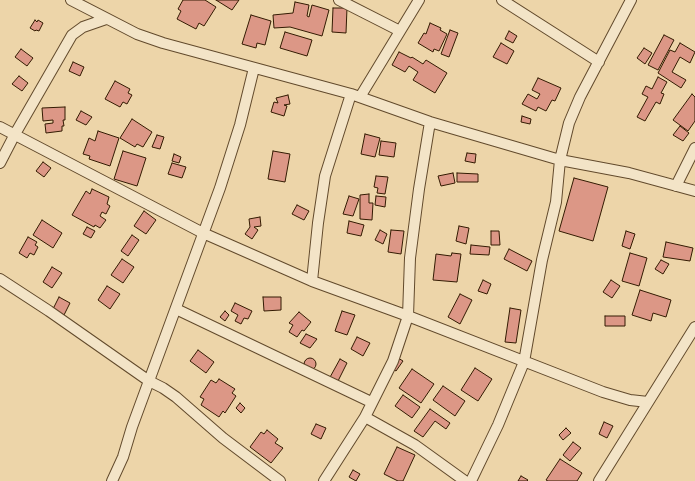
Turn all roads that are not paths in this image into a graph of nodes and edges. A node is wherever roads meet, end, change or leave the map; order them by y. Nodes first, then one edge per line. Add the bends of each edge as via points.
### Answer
1 (71, 0) edge
2 (339, 0) edge
3 (419, 0) edge
4 (502, 0) edge
5 (632, 0) edge
6 (106, 19) junction
7 (400, 31) junction
8 (599, 62) junction
9 (254, 68) junction
10 (356, 96) junction
11 (430, 122) junction
12 (0, 127) edge
13 (15, 134) junction
14 (695, 148) edge
15 (560, 160) junction
16 (0, 163) edge
17 (676, 186) junction
18 (695, 191) edge
19 (203, 233) junction
20 (0, 279) edge
21 (312, 281) junction
22 (176, 309) junction
23 (408, 316) junction
24 (694, 330) edge
25 (524, 362) junction
26 (149, 381) junction
27 (371, 402) junction
28 (648, 402) junction
29 (365, 416) junction
30 (112, 481) edge
31 (280, 481) edge
32 (324, 481) edge
33 (465, 481) edge
34 (471, 481) edge
35 (599, 481) edge

1 - 6 street
2 - 7 street
3 - 7 street
4 - 8 street
5 - 8 street
6 - 9 street via 163,43
6 - 13 street via 83,27 72,35
7 - 10 street
8 - 15 street via 569,123
9 - 10 street
9 - 19 street via 240,126
10 - 11 street
10 - 21 street via 325,176
11 - 15 street
11 - 23 street via 410,258
12 - 13 street
13 - 16 street
13 - 19 street
14 - 17 street
15 - 17 street via 629,173
15 - 25 street via 556,202 542,260
17 - 18 street
19 - 21 street
19 - 22 street
20 - 26 street via 49,310
21 - 23 street
22 - 26 street
22 - 27 street
23 - 25 street
23 - 27 street via 393,361
24 - 28 street
25 - 28 street via 602,392
25 - 34 street
26 - 30 street
26 - 31 street via 163,388
27 - 29 street
28 - 35 street
29 - 32 street
29 - 33 street via 415,445

